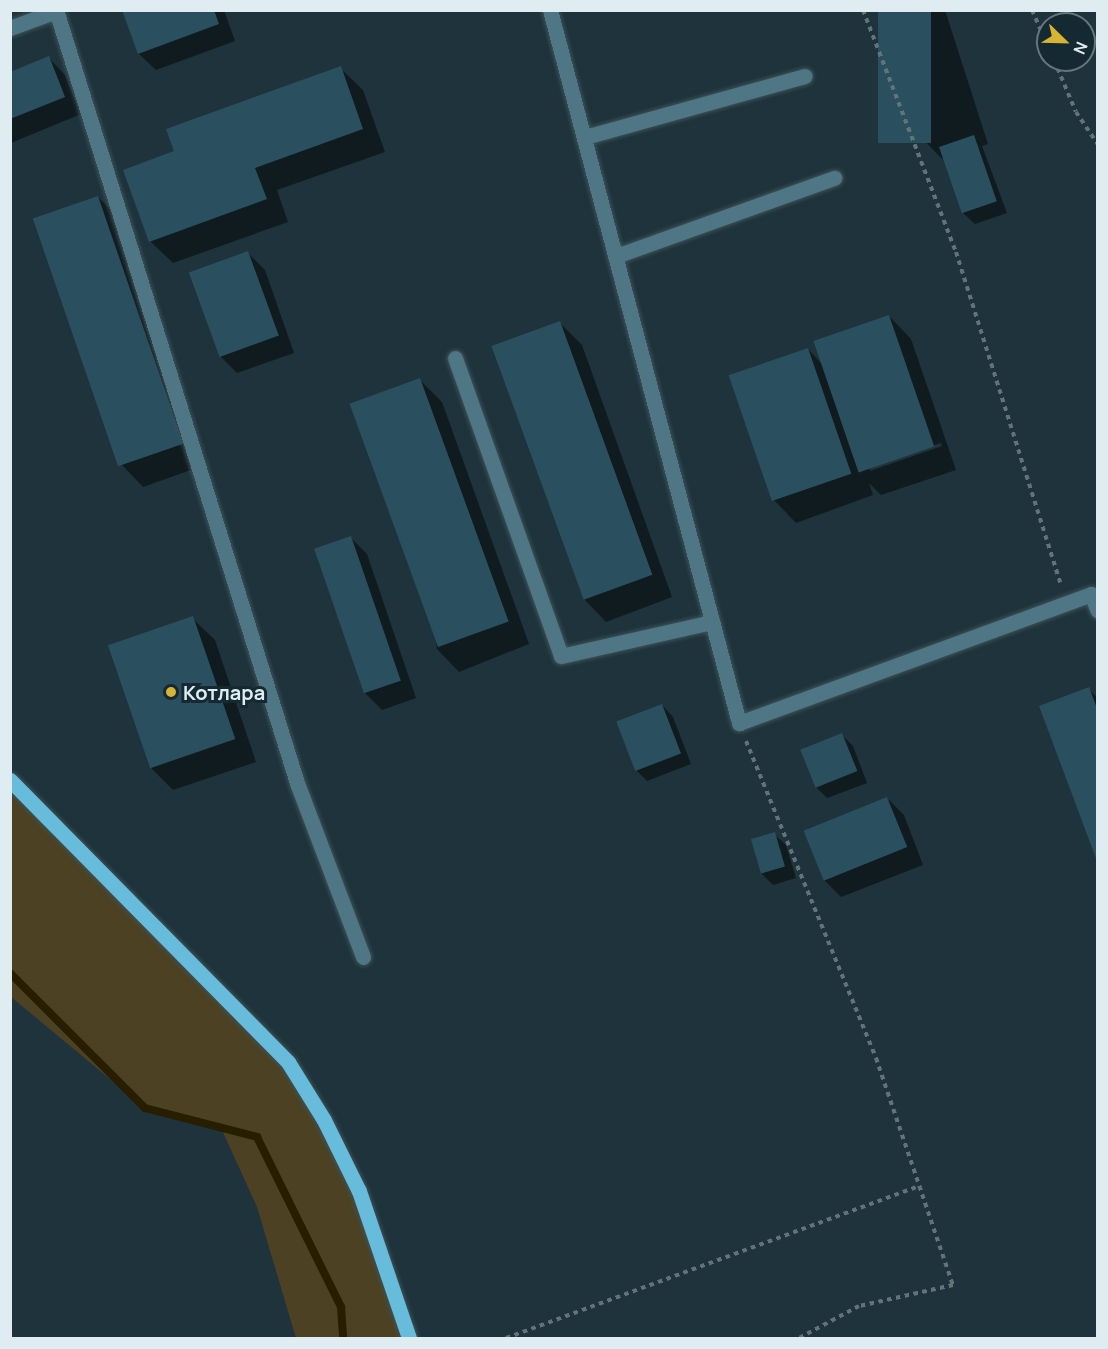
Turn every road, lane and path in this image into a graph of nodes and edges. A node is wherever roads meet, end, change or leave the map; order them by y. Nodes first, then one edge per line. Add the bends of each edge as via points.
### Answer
1 (550, 10) edge
2 (863, 10) edge
3 (56, 11) edge
4 (10, 28) edge
5 (1059, 72) edge
6 (805, 76) dead end
7 (585, 137) junction
8 (1098, 146) edge
9 (834, 178) dead end
10 (616, 256) junction
11 (455, 358) dead end
12 (1066, 603) junction
13 (1098, 610) edge
14 (712, 622) junction
15 (739, 723) junction
16 (10, 780) edge
17 (363, 957) dead end
18 (919, 1186) junction
19 (409, 1338) edge
20 (506, 1338) edge
21 (799, 1338) edge

1 - 7 lane
2 - 12 path via 956,252
3 - 4 lane
3 - 17 lane via 297,783
5 - 8 path via 1076,112
6 - 7 lane
7 - 10 lane
9 - 10 lane
10 - 14 lane
11 - 14 lane via 561,656
12 - 13 lane via 1091,594
12 - 15 lane
14 - 15 lane
15 - 18 path via 876,1058
16 - 19 main road via 288,1062 324,1120 359,1191
18 - 20 path
18 - 21 path via 952,1285 859,1306

